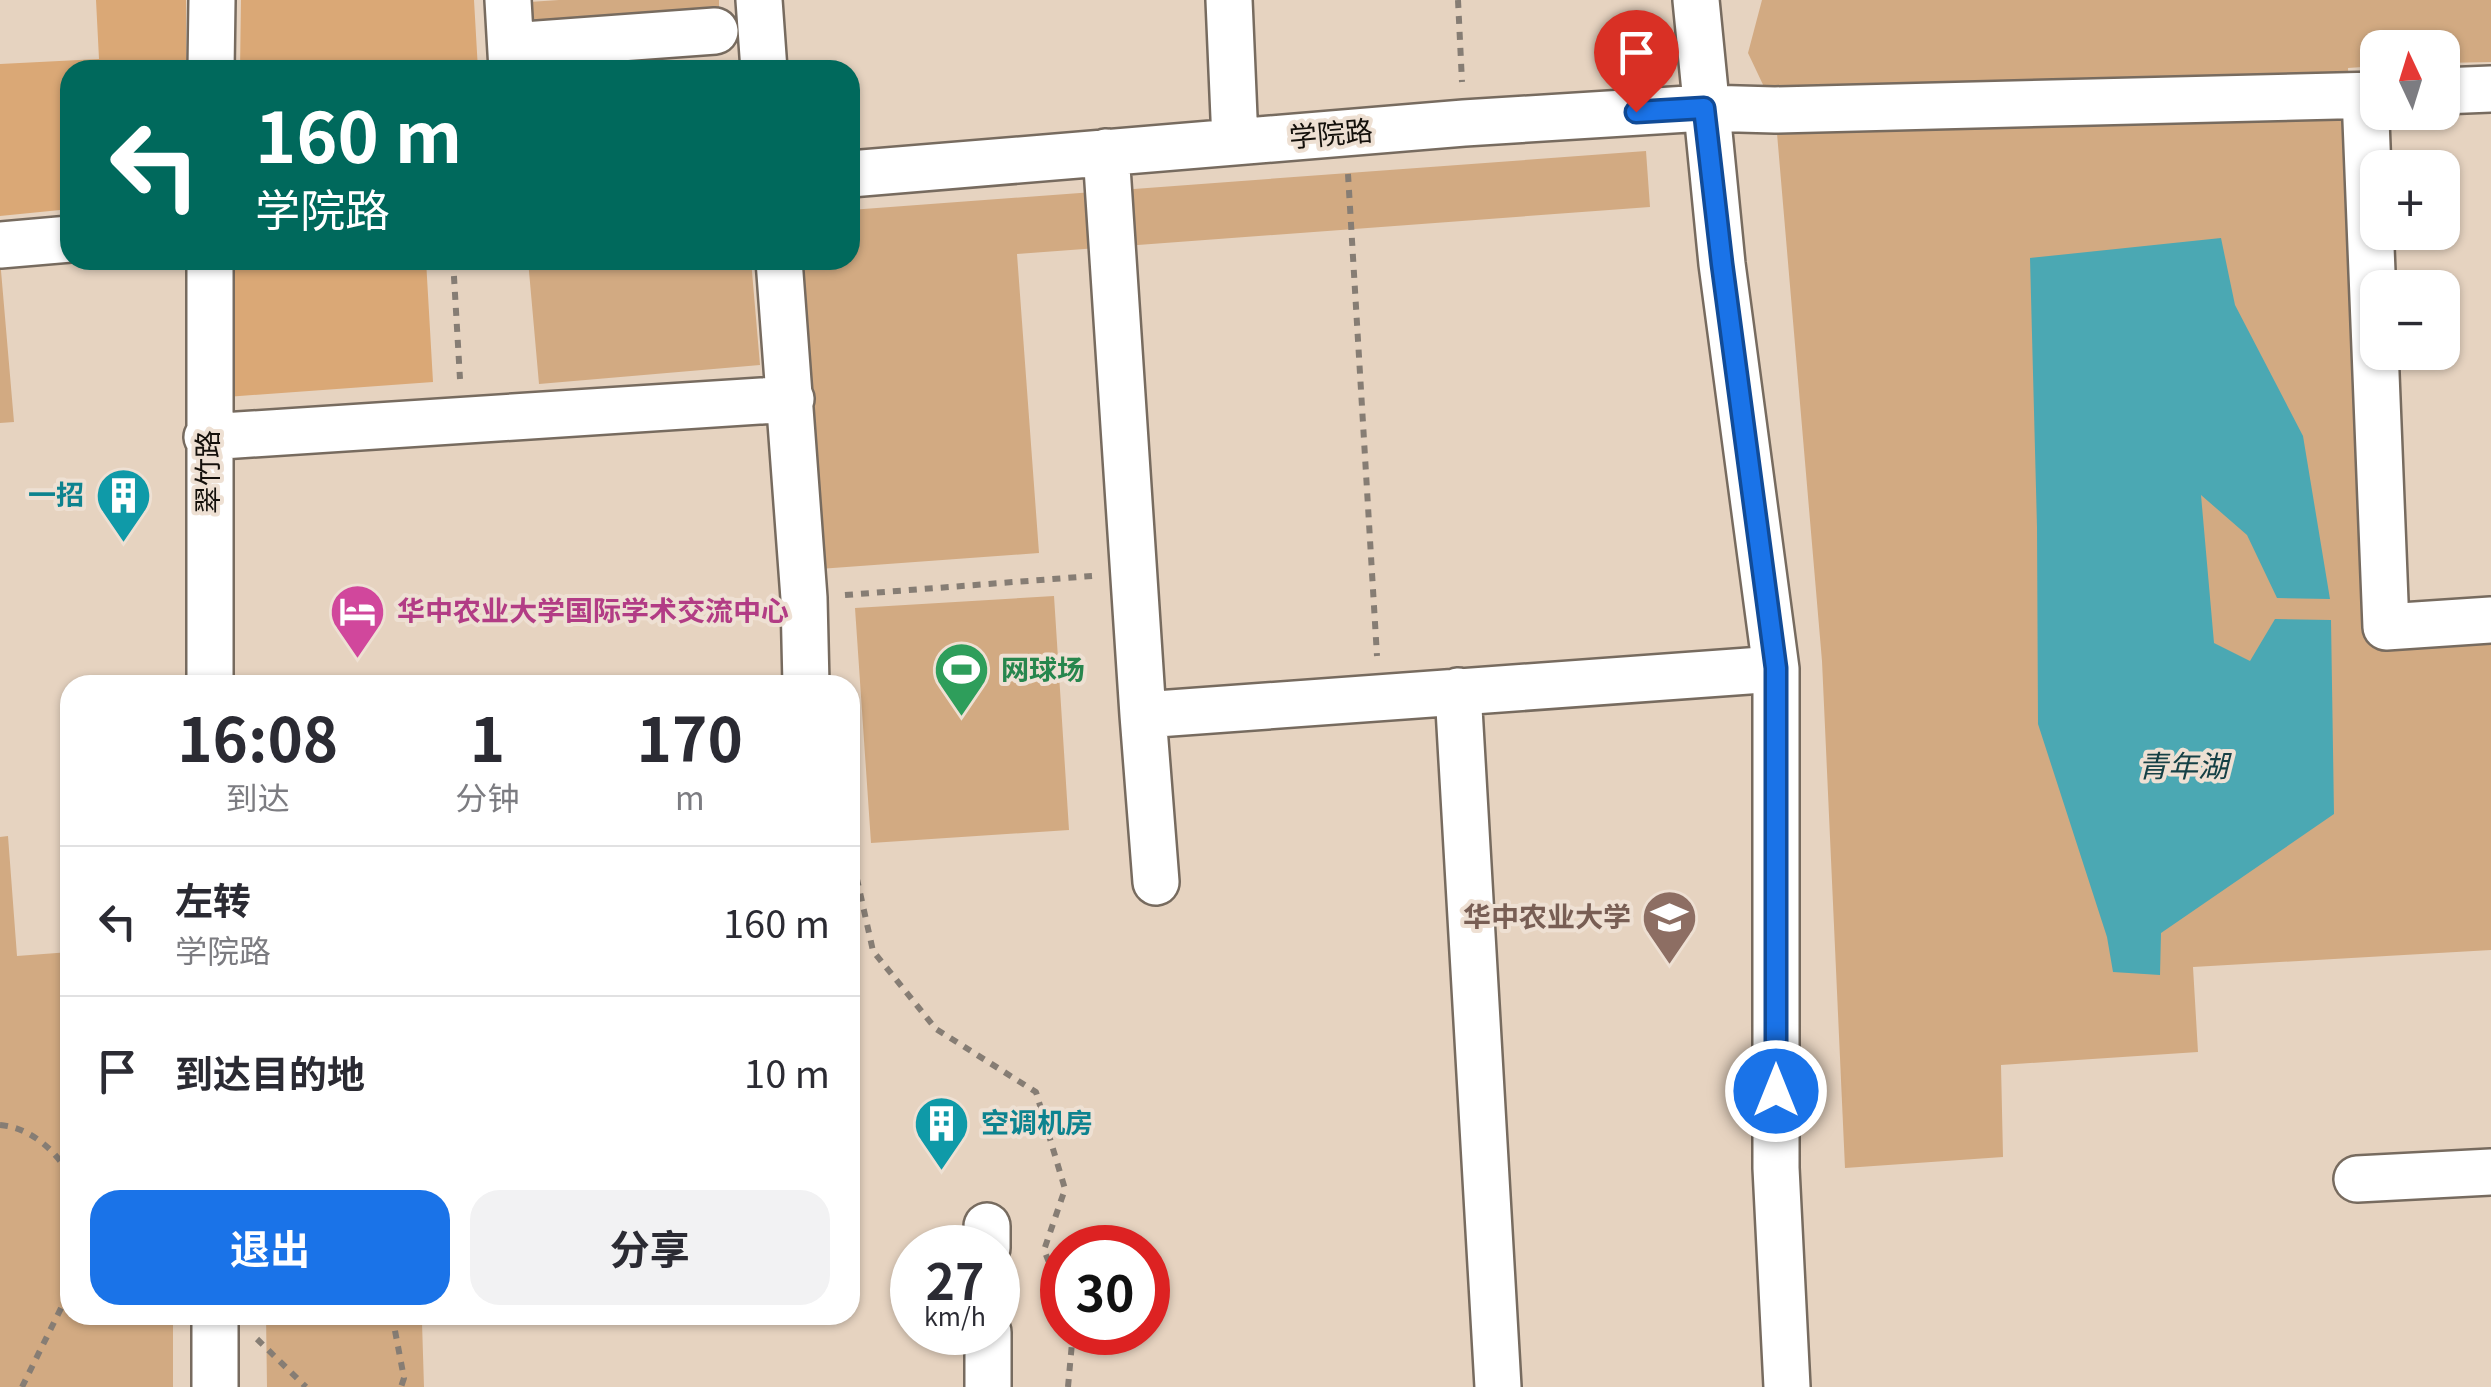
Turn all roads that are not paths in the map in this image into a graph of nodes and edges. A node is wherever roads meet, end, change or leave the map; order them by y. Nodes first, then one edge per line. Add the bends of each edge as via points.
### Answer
1 (212, 0) edge
2 (508, 0) edge
3 (759, 0) edge
4 (1229, 0) edge
5 (1696, 0) edge
6 (715, 31) dead end
7 (512, 58) edge
8 (211, 60) edge
9 (763, 60) edge
10 (2491, 89) edge
11 (2460, 91) edge
12 (2360, 95) edge
13 (1704, 108) junction
14 (2372, 130) edge
15 (1236, 141) junction
16 (1106, 152) junction
17 (860, 173) edge
18 (60, 240) edge
19 (0, 245) edge
20 (210, 270) edge
21 (780, 270) edge
22 (791, 399) junction
23 (208, 437) junction
24 (2491, 620) edge
25 (1776, 668) junction
26 (210, 675) edge
27 (806, 675) edge
28 (1458, 691) junction
29 (1143, 715) junction
30 (1156, 882) dead end
31 (2491, 1172) edge
32 (2357, 1180) dead end
33 (234, 1325) edge
34 (988, 1355) edge
35 (214, 1387) edge
36 (988, 1387) edge
37 (1498, 1387) edge
38 (1787, 1387) edge

1 - 8 street
2 - 7 street
3 - 9 street
4 - 15 street
5 - 13 street
6 - 7 street
10 - 11 street
12 - 13 street, 学院路
13 - 15 street, 学院路
13 - 25 street
14 - 24 street via 2386,626
15 - 16 street, 学院路
16 - 17 street, 学院路
16 - 29 street
18 - 19 street
20 - 23 street, 翠竹路
21 - 22 street
22 - 23 street
22 - 27 street
23 - 26 street, 翠竹路
25 - 28 street
25 - 38 street via 1776,1168
28 - 29 street
28 - 37 street
29 - 30 street
31 - 32 street
33 - 35 street
34 - 36 street

